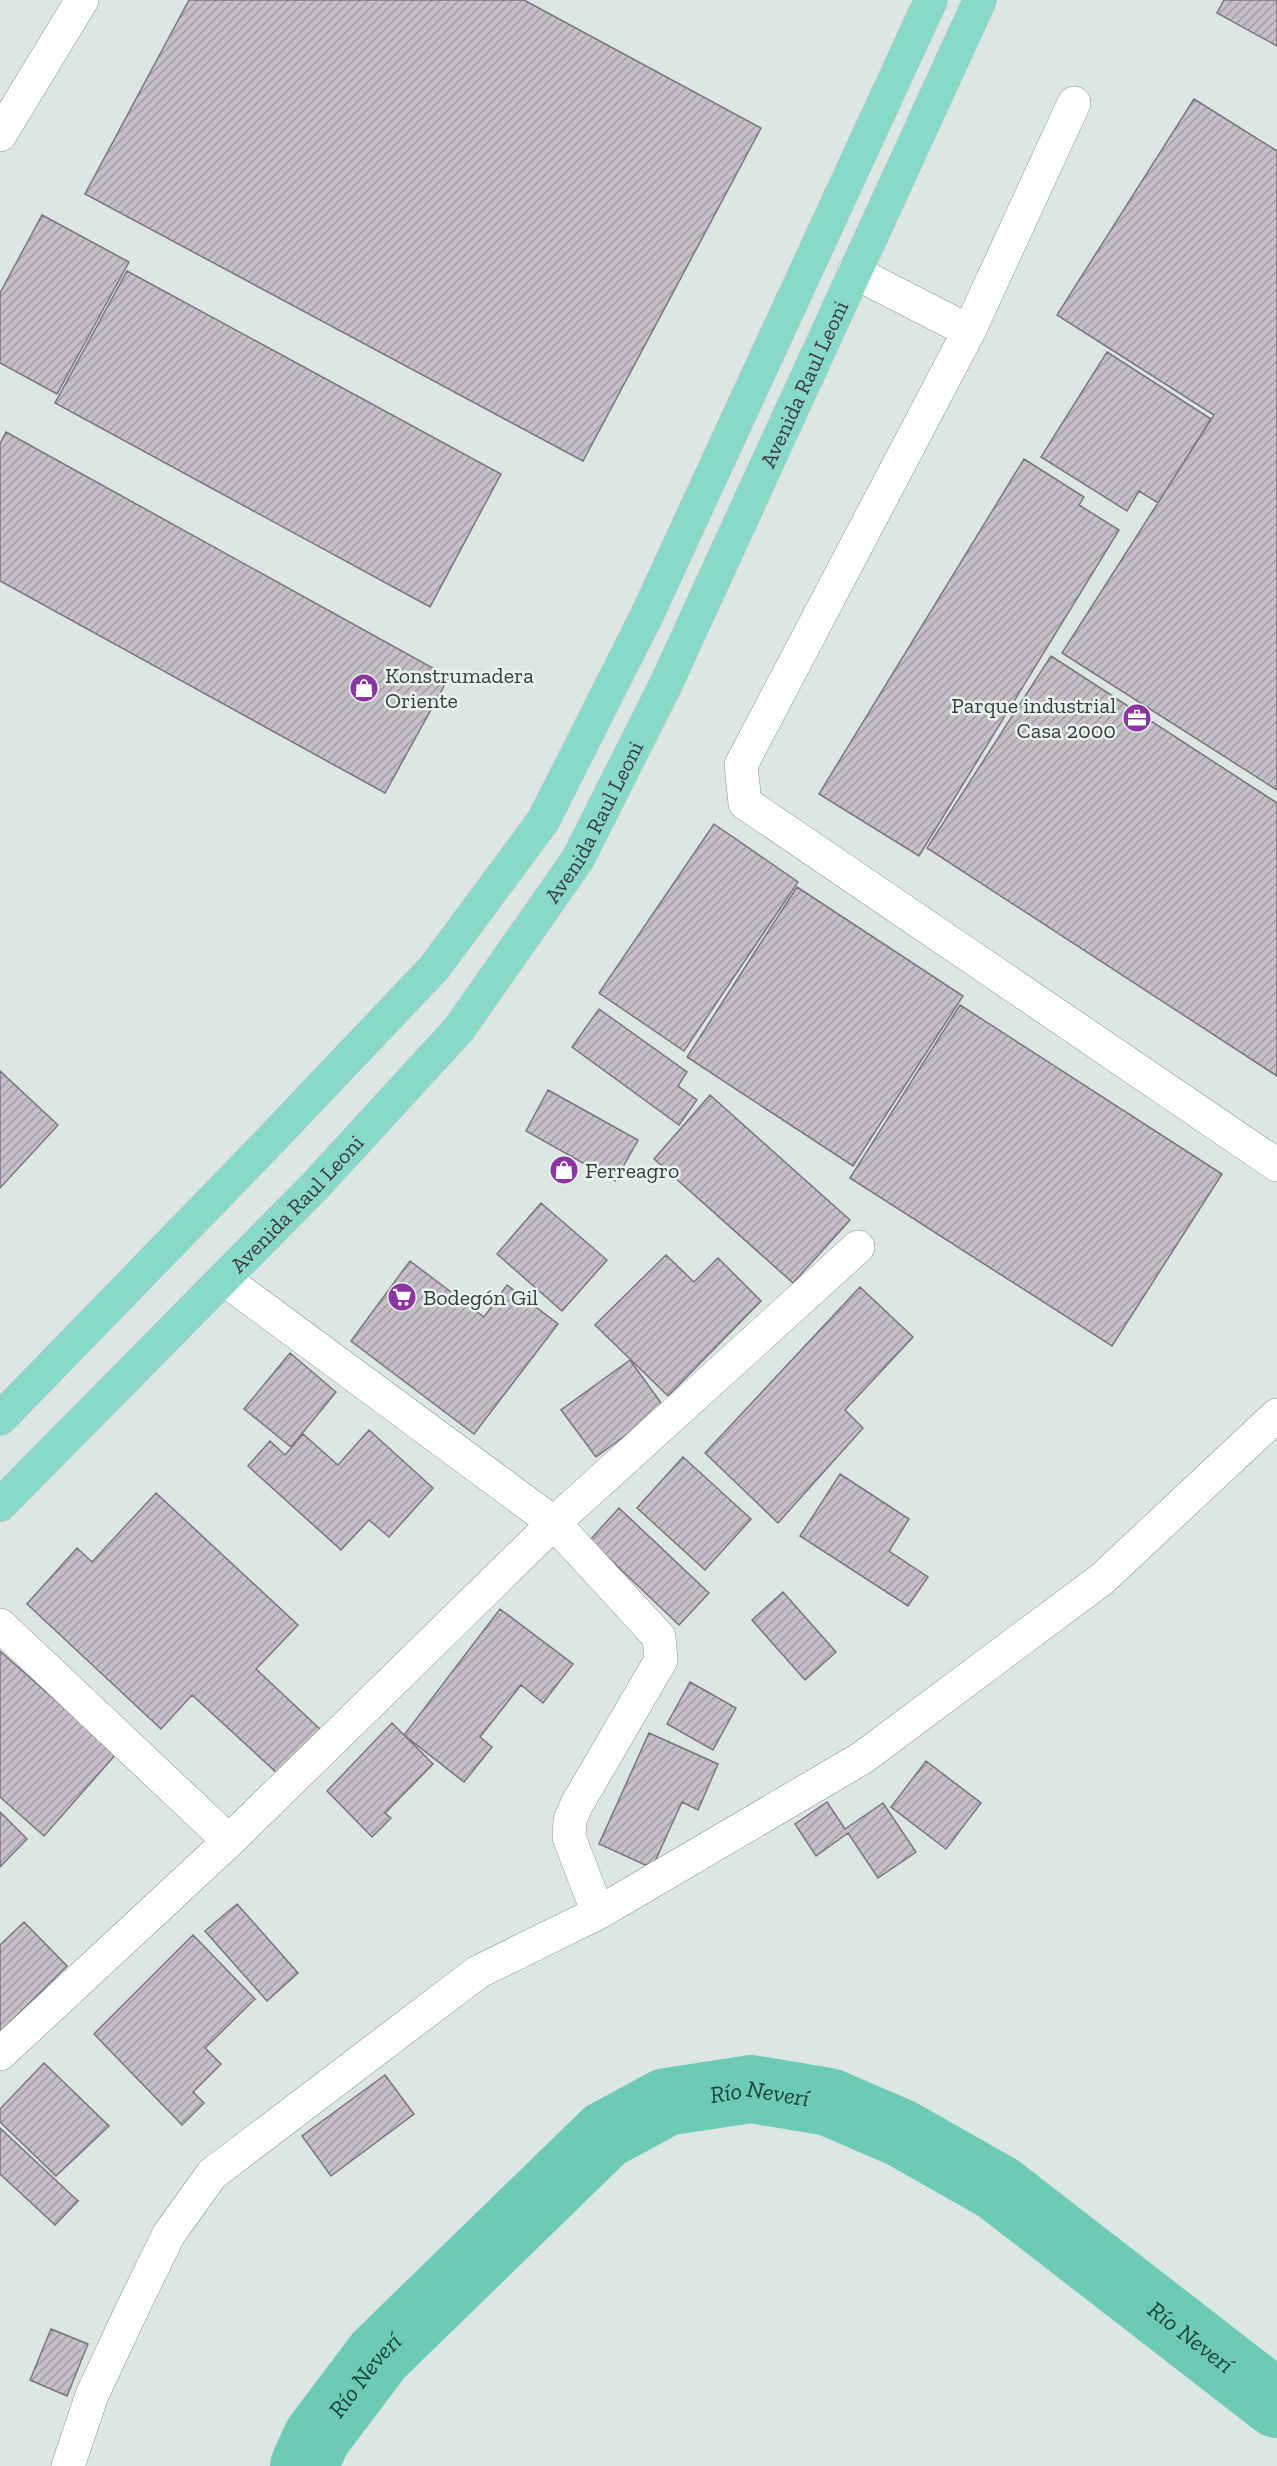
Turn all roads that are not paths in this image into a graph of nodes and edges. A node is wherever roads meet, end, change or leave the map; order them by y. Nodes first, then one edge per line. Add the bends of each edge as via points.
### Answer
1 (82, 0) edge
2 (931, 0) edge
3 (980, 0) edge
4 (1074, 103) dead end
5 (0, 135) edge
6 (854, 272) junction
7 (969, 331) junction
8 (1277, 1165) edge
9 (858, 1247) dead end
10 (224, 1279) junction
11 (1277, 1415) edge
12 (0, 1419) edge
13 (0, 1505) edge
14 (554, 1523) junction
15 (0, 1625) edge
16 (229, 1841) junction
17 (598, 1912) junction
18 (0, 2054) edge
19 (68, 2466) edge

1 - 5 street
2 - 12 main road, Avenida Raul Leoni via 652,604 543,821 434,968
3 - 6 main road, Avenida Raul Leoni
4 - 7 street
6 - 7 street
6 - 10 main road, Avenida Raul Leoni via 665,686 578,859 459,1029
7 - 8 street via 741,765 745,803
9 - 14 street
10 - 13 main road, Avenida Raul Leoni
10 - 14 street
11 - 17 street via 1102,1579 862,1758
14 - 16 street
14 - 17 street via 659,1637 661,1660 570,1820 569,1837
15 - 16 street
16 - 18 street
17 - 19 street via 478,1972 212,2174 169,2234 92,2395

